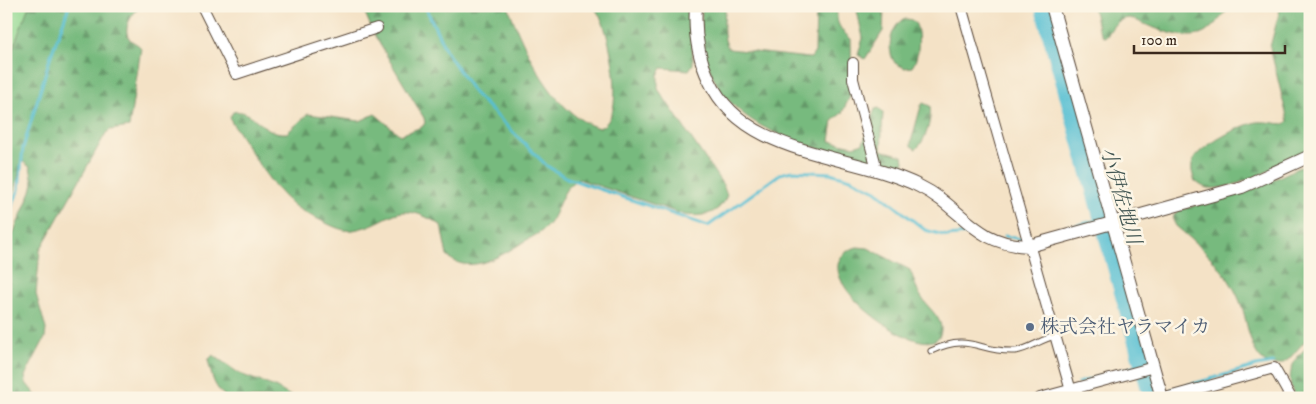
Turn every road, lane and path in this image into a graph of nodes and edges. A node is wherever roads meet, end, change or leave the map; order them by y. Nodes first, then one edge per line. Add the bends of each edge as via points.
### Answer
1 (202, 6) edge
2 (696, 6) edge
3 (961, 6) edge
4 (1052, 6) edge
5 (377, 28) dead end
6 (853, 63) dead end
7 (1310, 156) edge
8 (873, 169) junction
9 (1107, 225) junction
10 (1029, 246) junction
11 (1055, 336) junction
12 (931, 351) dead end
13 (1148, 368) junction
14 (1072, 394) edge
15 (1040, 398) edge
16 (1164, 398) edge
17 (1291, 398) edge

1 - 5 street via 236,74
2 - 8 street via 696,38 706,73 723,105 736,118 767,137
3 - 10 street
4 - 9 street
6 - 8 street via 875,162
7 - 9 street via 1242,187
8 - 10 street via 931,192 991,240
9 - 10 street
9 - 13 street
10 - 11 street
11 - 12 lane via 1016,351 961,342 952,342
11 - 14 street
13 - 14 street
13 - 16 street
14 - 15 street
16 - 17 street via 1274,368

